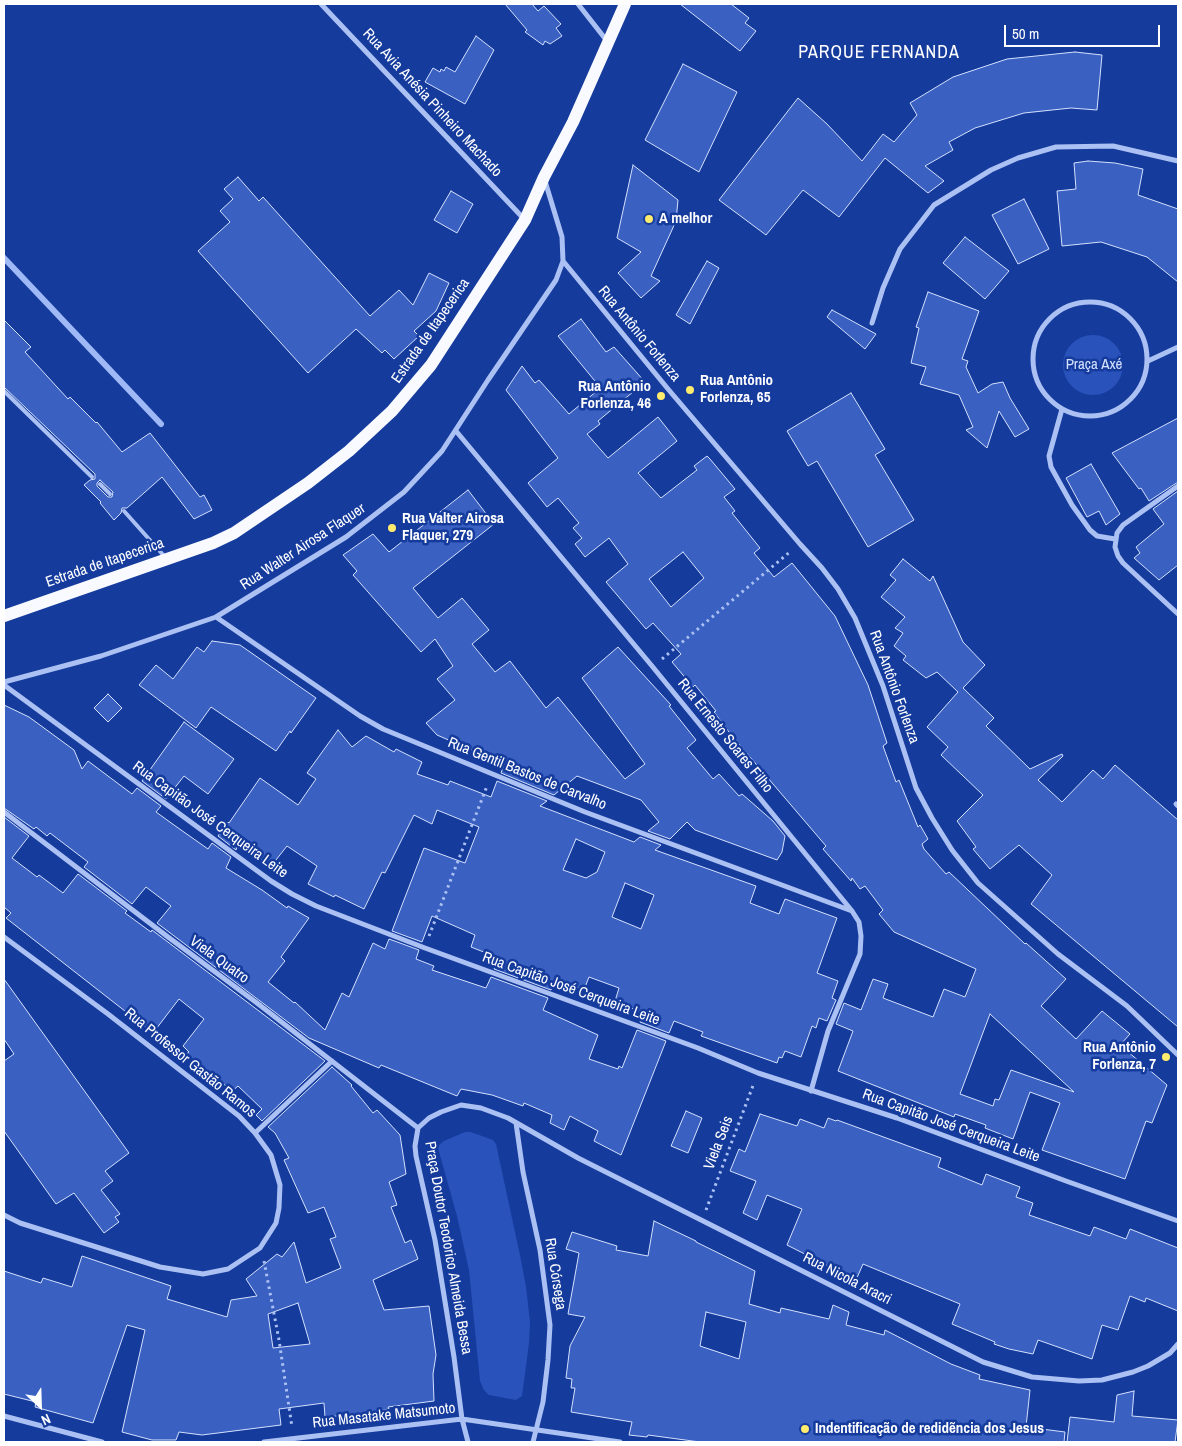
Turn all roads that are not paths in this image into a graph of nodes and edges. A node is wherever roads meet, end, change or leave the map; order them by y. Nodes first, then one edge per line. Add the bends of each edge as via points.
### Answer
1 (321, 4) edge
2 (578, 4) edge
3 (625, 4) edge
4 (608, 42) junction
5 (1178, 161) edge
6 (544, 177) junction
7 (525, 220) junction
8 (563, 261) junction
9 (872, 323) dead end
10 (1178, 347) edge
11 (1148, 361) junction
12 (4, 391) edge
13 (1062, 409) junction
14 (456, 431) junction
15 (92, 477) dead end
16 (100, 484) dead end
17 (1178, 486) edge
18 (110, 494) dead end
19 (124, 511) dead end
20 (1115, 539) junction
21 (166, 559) junction
22 (1178, 614) edge
23 (4, 616) edge
24 (216, 617) junction
25 (4, 684) edge
26 (4, 812) edge
27 (852, 911) junction
28 (4, 938) edge
29 (1178, 1054) edge
30 (332, 1061) junction
31 (811, 1091) junction
32 (516, 1123) junction
33 (418, 1128) junction
34 (255, 1133) junction
35 (4, 1215) edge
36 (1178, 1221) edge
37 (1178, 1344) edge
38 (4, 1416) edge
39 (462, 1419) junction
40 (535, 1429) junction
41 (102, 1442) edge
42 (264, 1442) edge
43 (468, 1442) edge
44 (533, 1442) edge
45 (620, 1442) edge

1 - 7 street, Rua Avia Anésia Pinheiro Machado
2 - 4 street
3 - 4 main road, Estrada de Itapecerica
4 - 6 main road, Estrada de Itapecerica
5 - 9 street via 1113,146 1056,147 991,170 928,212 900,250
6 - 7 main road, Estrada de Itapecerica
6 - 8 street, Rua Walter Airosa Flaquer via 562,237
7 - 21 main road, Estrada de Itapecerica via 431,365 392,411 349,451 255,520 213,543
8 - 14 street, Rua Walter Airosa Flaquer via 556,280
8 - 29 street, Rua Antônio Forlenza via 838,589 855,618 883,686 916,788 952,850 978,883 1058,954 1127,1006
10 - 11 street
11 - 13 street via 1144,380 1118,409 1100,415 1080,415
11 - 13 street via 1146,342 1138,326 1124,312 1108,304 1089,301 1062,309 1041,328 1034,345 1032,364 1037,382 1047,398
12 - 15 lane
13 - 20 street via 1049,456 1051,467 1072,506 1090,530 1097,536
14 - 24 street, Rua Walter Airosa Flaquer via 404,492 346,537
14 - 27 street, Rua Ernesto Soares Filho
16 - 18 lane
17 - 20 street via 1123,525
19 - 21 lane
20 - 22 street via 1118,556 1123,563
21 - 23 main road, Estrada de Itapecerica
24 - 25 street, Rua Walter Airosa Flaquer via 101,656
24 - 27 street, Rua Gentil Bastos de Carvalho via 384,729 585,812
25 - 31 street, Rua Capitão José Cerqueira Leite via 292,894 425,948
26 - 30 street, Viela Quatro
27 - 31 street, Rua Ernesto Soares Filho via 859,922 860,954 828,1031
28 - 34 street, Rua Professor Gastão Ramos via 116,1020 239,1116
30 - 33 street, Viela Quatro
30 - 34 street
31 - 36 street, Rua Capitão José Cerqueira Leite via 897,1118
32 - 33 street, Praça Doutor Teodorico Almeida Bessa via 491,1111 461,1105 429,1118
32 - 37 street, Rua Nicola Aracri via 578,1158 983,1362 1032,1377 1102,1380 1148,1366 1170,1353
32 - 40 street, Rua Córsega via 540,1250 550,1325 543,1402
33 - 39 street, Praça Doutor Teodorico Almeida Bessa via 416,1156 435,1240
34 - 35 street, Rua Professor Gastão Ramos via 271,1155 280,1184 280,1208 276,1223 260,1248 228,1269 203,1274 160,1267 20,1223
38 - 41 street
39 - 40 street, Rua Masatake Matsumoto
39 - 42 street, Rua Masatake Matsumoto
39 - 43 street, Praça Doutor Teodorico Almeida Bessa
40 - 44 street, Rua Córsega
40 - 45 street, Rua Masatake Matsumoto

